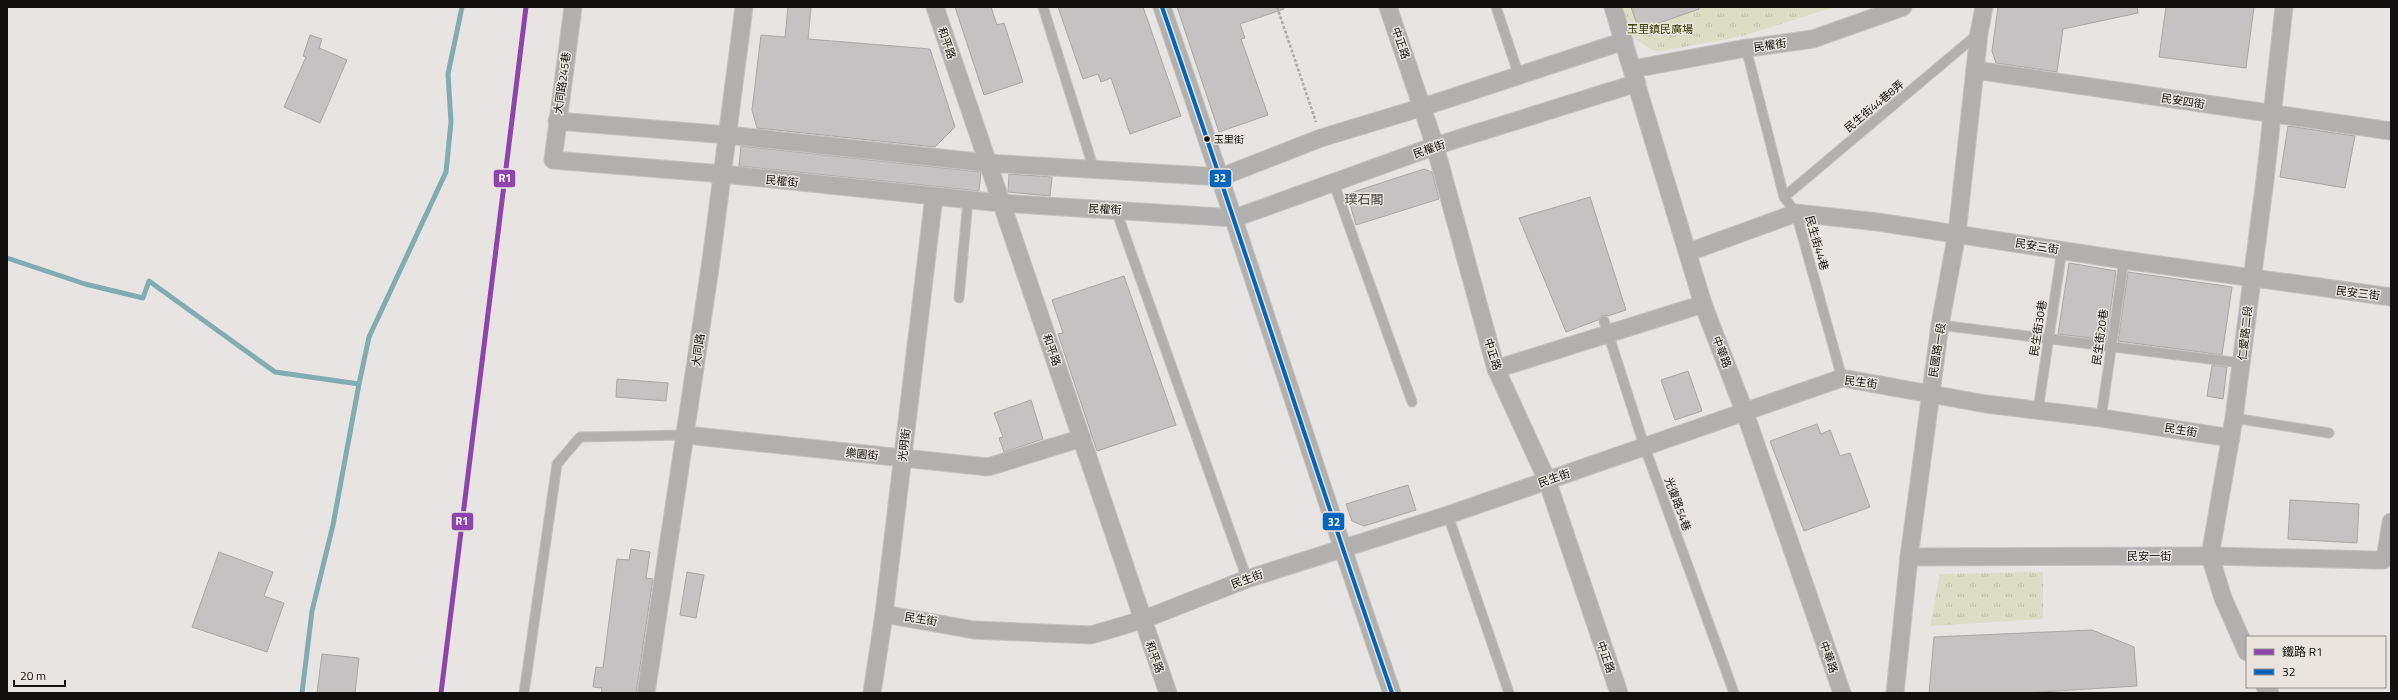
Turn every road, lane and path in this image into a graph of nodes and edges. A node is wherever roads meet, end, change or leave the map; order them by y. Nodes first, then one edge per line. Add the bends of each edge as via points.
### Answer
1 (573, 7) edge
2 (744, 7) edge
3 (935, 7) edge
4 (1043, 7) edge
5 (1162, 7) edge
6 (1277, 7) edge
7 (1388, 7) edge
8 (1496, 7) edge
9 (1613, 7) edge
10 (1903, 7) edge
11 (1984, 7) edge
12 (2284, 7) edge
13 (1979, 32) junction
14 (1624, 41) junction
15 (1746, 48) junction
16 (1975, 70) junction
17 (1519, 76) junction
18 (1635, 76) junction
19 (1423, 107) junction
20 (2272, 114) junction
21 (557, 121) junction
22 (2391, 131) edge
23 (728, 135) junction
24 (1321, 138) junction
25 (1435, 146) junction
26 (553, 160) joint
27 (987, 163) junction
28 (1094, 170) junction
29 (723, 174) junction
30 (1221, 177) junction
31 (1334, 184) junction
32 (934, 196) junction
33 (1784, 197) junction
34 (968, 200) junction
35 (1001, 203) junction
36 (1116, 210) junction
37 (1796, 213) junction
38 (1235, 218) junction
39 (1957, 234) junction
40 (2062, 250) junction
41 (1689, 252) junction
42 (2124, 260) junction
43 (2251, 279) junction
44 (2391, 297) edge
45 (959, 298) dead end
46 (1703, 304) junction
47 (1940, 324) junction
48 (1606, 327) junction
49 (2048, 338) junction
50 (2111, 346) junction
51 (2241, 363) junction
52 (1496, 369) junction
53 (1842, 378) junction
54 (1930, 394) junction
55 (1412, 402) dead end
56 (2038, 410) junction
57 (1745, 412) junction
58 (2101, 418) junction
59 (2234, 418) junction
60 (2329, 433) dead end
61 (686, 435) junction
62 (1082, 438) junction
63 (2231, 438) junction
64 (1645, 448) junction
65 (902, 458) junction
66 (1547, 480) junction
67 (1448, 515) junction
68 (2391, 522) edge
69 (1344, 547) junction
70 (2210, 556) junction
71 (1909, 557) junction
72 (1247, 578) junction
73 (884, 614) junction
74 (1142, 620) junction
75 (2246, 650) edge
76 (524, 693) edge
77 (646, 693) edge
78 (872, 693) edge
79 (1168, 693) edge
80 (1392, 693) edge
81 (1509, 693) edge
82 (1619, 693) edge
83 (1734, 693) edge
84 (1842, 693) edge
85 (1895, 693) edge

1 - 21 street, 大同路245巷
2 - 23 street, 大同路
3 - 27 street, 和平路
4 - 28 lane
5 - 30 street
6 - 24 path
7 - 19 street, 中正路
8 - 17 lane
9 - 14 street, 中華路
10 - 15 street, 民權街 via 1813,39
11 - 13 street, 民國路一段
12 - 20 street, 仁愛路二段
13 - 16 street, 民國路一段
13 - 33 lane, 民生街44巷8弄
14 - 17 street
14 - 18 street, 中華路
15 - 18 street, 民權街
15 - 33 lane, 民生街44巷
16 - 20 street, 民安四街
16 - 39 street, 民國路一段
17 - 19 street
18 - 25 street, 民權街
18 - 41 street, 中華路
19 - 24 street
19 - 25 street, 中正路
20 - 22 street, 民安四街
20 - 43 street, 仁愛路二段
21 - 23 street
21 - 26 street, 大同路245巷
23 - 27 street
23 - 29 street, 大同路
24 - 30 street
25 - 31 street, 民權街
25 - 52 street, 中正路
26 - 29 street, 民權街
27 - 28 street
27 - 35 street, 和平路
28 - 30 street
29 - 32 street, 民權街
29 - 61 street, 大同路
30 - 38 street
31 - 38 street, 民權街
31 - 55 lane
32 - 34 street, 民權街
32 - 65 street, 光明街
33 - 37 lane, 民生街44巷
34 - 35 street, 民權街
34 - 45 lane
35 - 36 street, 民權街
35 - 62 street, 和平路
36 - 38 street, 民權街
36 - 72 lane
37 - 39 street, 民安三街
37 - 41 street, 民安三街
37 - 53 lane, 民生街44巷
38 - 69 street
39 - 40 street, 民安三街
39 - 47 street, 民國路一段
40 - 42 street, 民安三街
40 - 49 lane, 民生街30巷
41 - 46 street, 中華路
42 - 43 street, 民安三街
42 - 50 lane, 民生街20巷
43 - 44 street, 民安三街
43 - 51 street, 仁愛路二段
46 - 48 street
46 - 57 street, 中華路
47 - 49 lane
47 - 54 street, 民國路一段
48 - 52 street
48 - 64 lane, 光復路54巷
49 - 50 lane
49 - 56 lane, 民生街30巷
50 - 51 lane
50 - 58 lane, 民生街20巷
51 - 59 street, 仁愛路二段
52 - 66 street, 中正路
53 - 54 street, 民生街
53 - 57 street, 民生街
54 - 56 street, 民生街
54 - 71 street, 民國路一段
56 - 58 street, 民生街
57 - 64 street, 民生街
57 - 84 street, 中華路
58 - 63 street, 民生街
59 - 60 lane
59 - 63 street, 仁愛路二段
61 - 65 street, 樂園街
61 - 76 lane via 580,437 557,464
61 - 77 street, 大同路 via 666,549
62 - 65 street, 樂園街 via 988,467
62 - 74 street, 和平路
63 - 70 street, 仁愛路二段
64 - 66 street, 民生街
64 - 83 lane, 光復路54巷
65 - 73 street, 光明街
66 - 67 street, 民生街
66 - 82 street, 中正路
67 - 69 street, 民生街
67 - 81 lane
68 - 70 street, 民安一街 via 2383,560
69 - 72 street, 民生街
69 - 80 street
70 - 71 street, 民安一街
70 - 75 street, 仁愛路二段 via 2223,598
71 - 85 street, 民國路一段
72 - 74 street, 民生街
73 - 74 street, 民生街 via 974,630 1091,635
73 - 78 street, 光明街
74 - 79 street, 和平路

